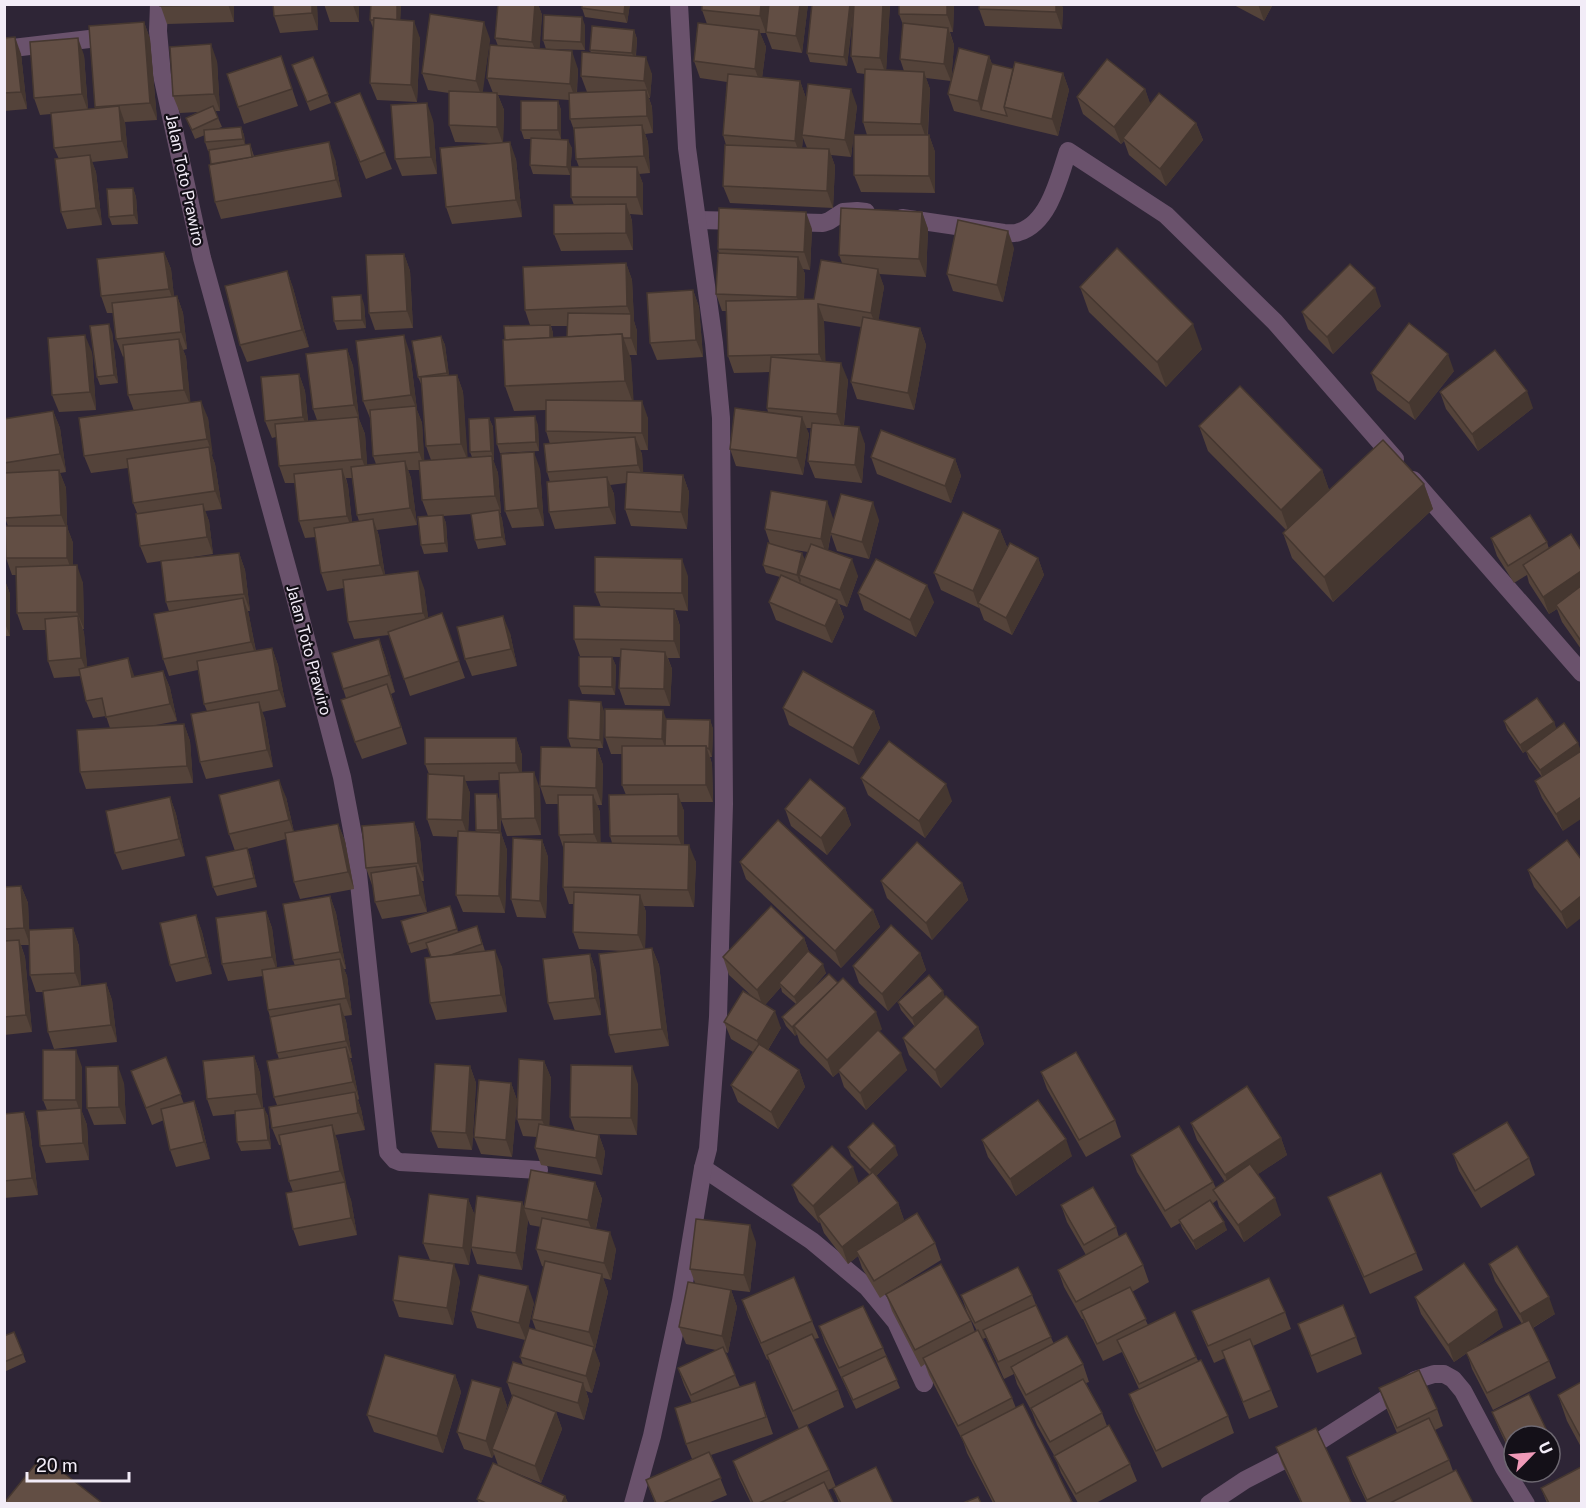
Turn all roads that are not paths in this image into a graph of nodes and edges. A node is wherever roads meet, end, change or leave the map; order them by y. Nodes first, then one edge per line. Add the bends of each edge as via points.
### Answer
1 (159, 4) edge
2 (679, 4) edge
3 (146, 33) junction
4 (4, 49) edge
5 (697, 220) junction
6 (1581, 673) edge
7 (703, 1168) junction
8 (539, 1170) edge
9 (924, 1383) dead end
10 (633, 1503) edge
11 (1209, 1503) edge
12 (1526, 1503) edge

1 - 3 street, Jalan Toto Prawiro
2 - 5 street via 687,148
3 - 4 street
3 - 8 street, Jalan Toto Prawiro via 162,75 202,258 342,777 355,846 388,1152 400,1162
5 - 6 street via 823,223 843,212 857,211 1018,233 1034,224 1048,207 1068,151 1166,215 1275,322
5 - 7 street via 721,418 724,804 718,1017 708,1149
7 - 9 street via 812,1241 867,1287 896,1322
7 - 10 street via 681,1301
11 - 12 street via 1315,1444 1415,1380 1444,1374 1464,1391

